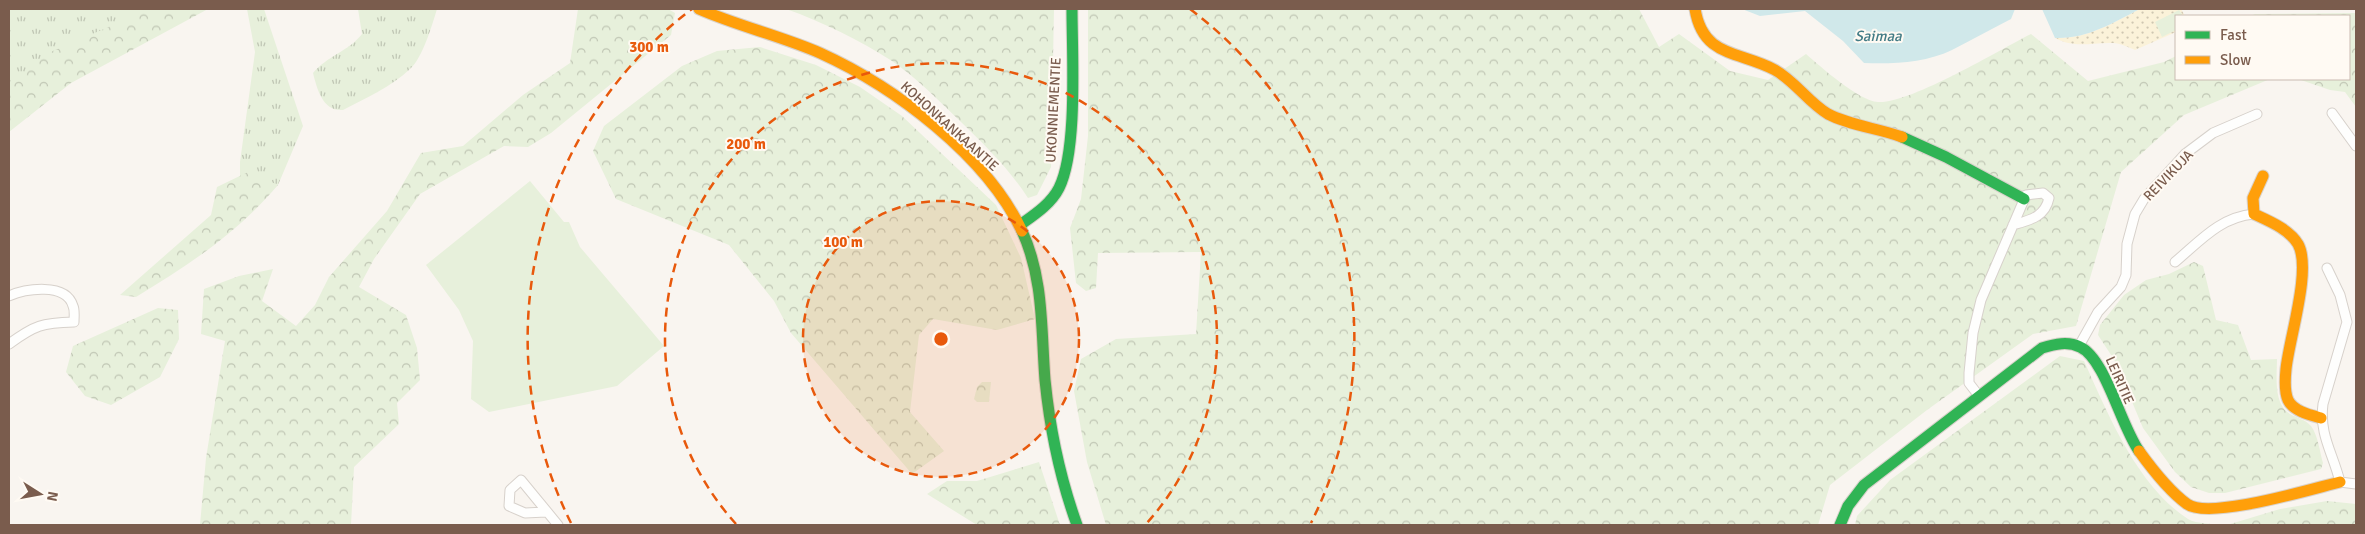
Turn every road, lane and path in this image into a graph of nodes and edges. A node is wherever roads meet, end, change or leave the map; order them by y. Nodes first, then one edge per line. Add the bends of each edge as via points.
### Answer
1 (699, 9) edge
2 (1072, 9) edge
3 (1695, 9) edge
4 (2332, 113) dead end
5 (2257, 114) dead end
6 (2356, 146) edge
7 (2263, 176) dead end
8 (2025, 197) junction
9 (2254, 214) junction
10 (1020, 225) junction
11 (2013, 225) junction
12 (2175, 262) dead end
13 (2327, 268) dead end
14 (9, 296) edge
15 (9, 344) edge
16 (2079, 346) junction
17 (1979, 396) junction
18 (2321, 418) junction
19 (2340, 482) junction
20 (2356, 484) edge
21 (546, 512) dead end
22 (558, 525) edge
23 (1077, 525) edge
24 (1840, 525) edge

1 - 10 street, KOHONKANKAANTIE via 820,53 893,93 971,162 994,186
2 - 10 street, UKONNIEMENTIE via 1066,170 1050,202
3 - 8 street via 1699,28 1712,43 1775,70 1816,107 1831,116 1899,137
4 - 6 street
5 - 16 street, REIVIKUJA via 2213,133 2185,154 2144,199 2127,244 2126,274 2121,287 2098,312
7 - 9 street via 2253,198
8 - 11 street
8 - 11 street via 2043,193 2049,198 2047,208 2038,217
9 - 12 street via 2238,215 2224,222
9 - 18 street via 2267,219 2299,246 2303,278 2285,384 2287,398 2292,405
10 - 23 street, KOHONKANKAANTIE via 1038,280 1048,414 1057,460
11 - 17 street via 1981,300 1973,333 1969,383
13 - 18 street via 2340,295 2347,322
14 - 15 street via 39,288 68,297 74,306 74,322 34,326
16 - 17 street via 2062,343 2042,348
16 - 19 street, LEIRITIE via 2090,351 2096,361 2129,437 2153,470 2188,505 2200,509 2223,509
17 - 24 street via 1864,485 1848,506
18 - 19 street via 2323,435
19 - 20 street
21 - 22 street

